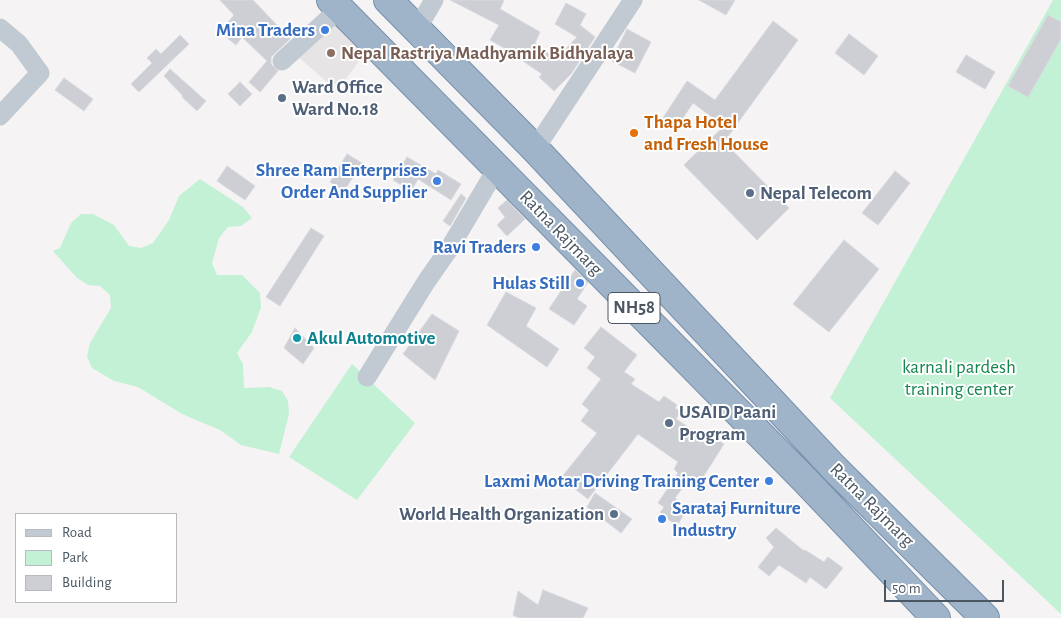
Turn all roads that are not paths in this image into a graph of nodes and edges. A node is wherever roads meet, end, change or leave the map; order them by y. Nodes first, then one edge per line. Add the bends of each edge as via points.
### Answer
1 (388, 0) edge
2 (434, 0) edge
3 (633, 0) edge
4 (335, 4) edge
5 (0, 28) edge
6 (417, 28) junction
7 (282, 61) dead end
8 (0, 116) edge
9 (535, 149) junction
10 (498, 168) junction
11 (367, 377) dead end
12 (936, 618) edge
13 (985, 618) edge

1 - 6 highway, Ratna Rajmarg / NH58
2 - 6 street
3 - 9 street
4 - 7 street
4 - 10 highway, Ratna Rajmarg / NH58
5 - 8 street via 19,44 40,73
6 - 9 highway, Ratna Rajmarg / NH58
9 - 13 highway, Ratna Rajmarg / NH58 via 834,468
10 - 11 street
10 - 12 highway, Ratna Rajmarg / NH58

